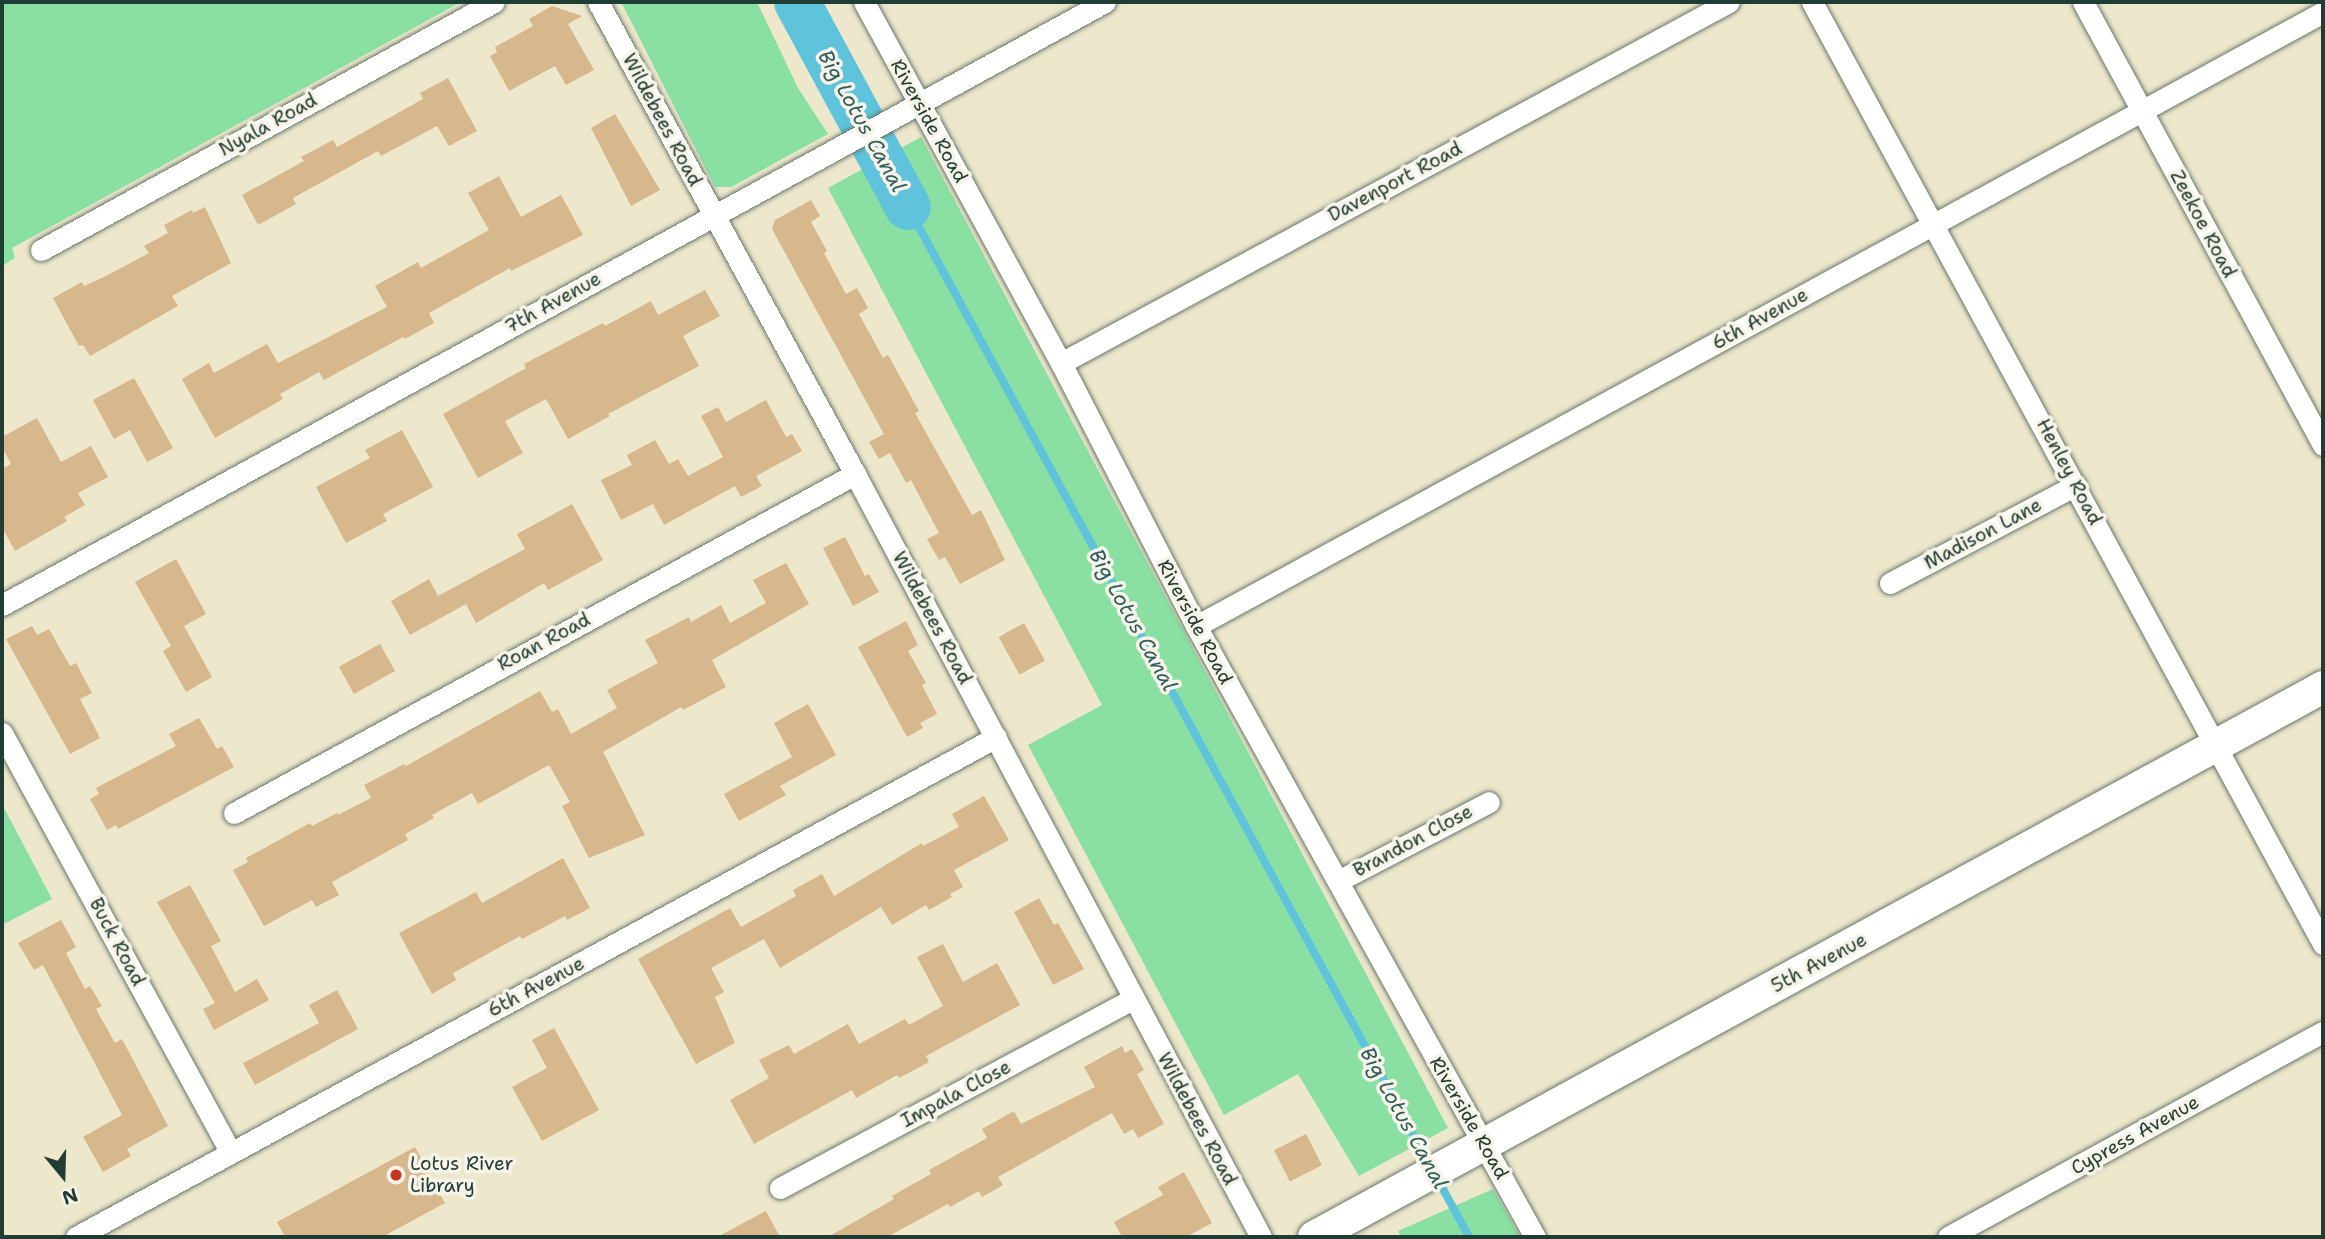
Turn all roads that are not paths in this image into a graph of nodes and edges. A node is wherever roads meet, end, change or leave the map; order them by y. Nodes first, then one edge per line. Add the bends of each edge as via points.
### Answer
1 (494, 2) edge
2 (597, 2) edge
3 (864, 2) edge
4 (1105, 2) edge
5 (1729, 2) edge
6 (1812, 2) edge
7 (2083, 2) edge
8 (2323, 12) edge
9 (919, 103) junction
10 (2142, 109) junction
11 (714, 215) junction
12 (1934, 224) junction
13 (41, 250) dead end
14 (1061, 363) junction
15 (2323, 445) edge
16 (855, 474) junction
17 (2076, 485) junction
18 (1890, 583) dead end
19 (2, 605) edge
20 (1196, 626) junction
21 (2323, 687) edge
22 (2, 733) edge
23 (996, 737) junction
24 (2216, 747) junction
25 (1489, 802) dead end
26 (234, 813) dead end
27 (1338, 881) junction
28 (2323, 944) edge
29 (1132, 999) junction
30 (2323, 1032) edge
31 (1483, 1145) junction
32 (230, 1153) junction
33 (780, 1188) dead end
34 (76, 1237) edge
35 (1261, 1237) edge
36 (1314, 1237) edge
37 (1535, 1237) edge
38 (1948, 1237) edge

1 - 13 street, Nyala Road
2 - 11 street, Wildebees Road
3 - 9 street, Riverside Road
4 - 9 street, 7th Avenue
5 - 14 street, Davenport Road
6 - 12 street, Henley Road
7 - 10 street, Zeekoe Road
8 - 10 street, 6th Avenue
9 - 11 street, 7th Avenue
9 - 14 street, Riverside Road
10 - 12 street, 6th Avenue
10 - 15 street, Zeekoe Road
11 - 16 street, Wildebees Road
11 - 19 street, 7th Avenue
12 - 17 street, Henley Road
12 - 20 street, 6th Avenue
14 - 20 street, Riverside Road
16 - 23 street, Wildebees Road
16 - 26 street, Roan Road
17 - 18 street, Madison Lane
17 - 24 street, Henley Road
20 - 27 street, Riverside Road
21 - 24 main road, 5th Avenue
22 - 32 street, Buck Road
23 - 29 street, Wildebees Road
23 - 32 street, 6th Avenue
24 - 28 street, Henley Road
24 - 31 main road, 5th Avenue
25 - 27 street, Brandon Close
27 - 31 street, Riverside Road
29 - 33 street, Impala Close
29 - 35 street, Wildebees Road
30 - 38 street, Cypress Avenue
31 - 36 main road, 5th Avenue
31 - 37 street, Riverside Road
32 - 34 street, 6th Avenue

